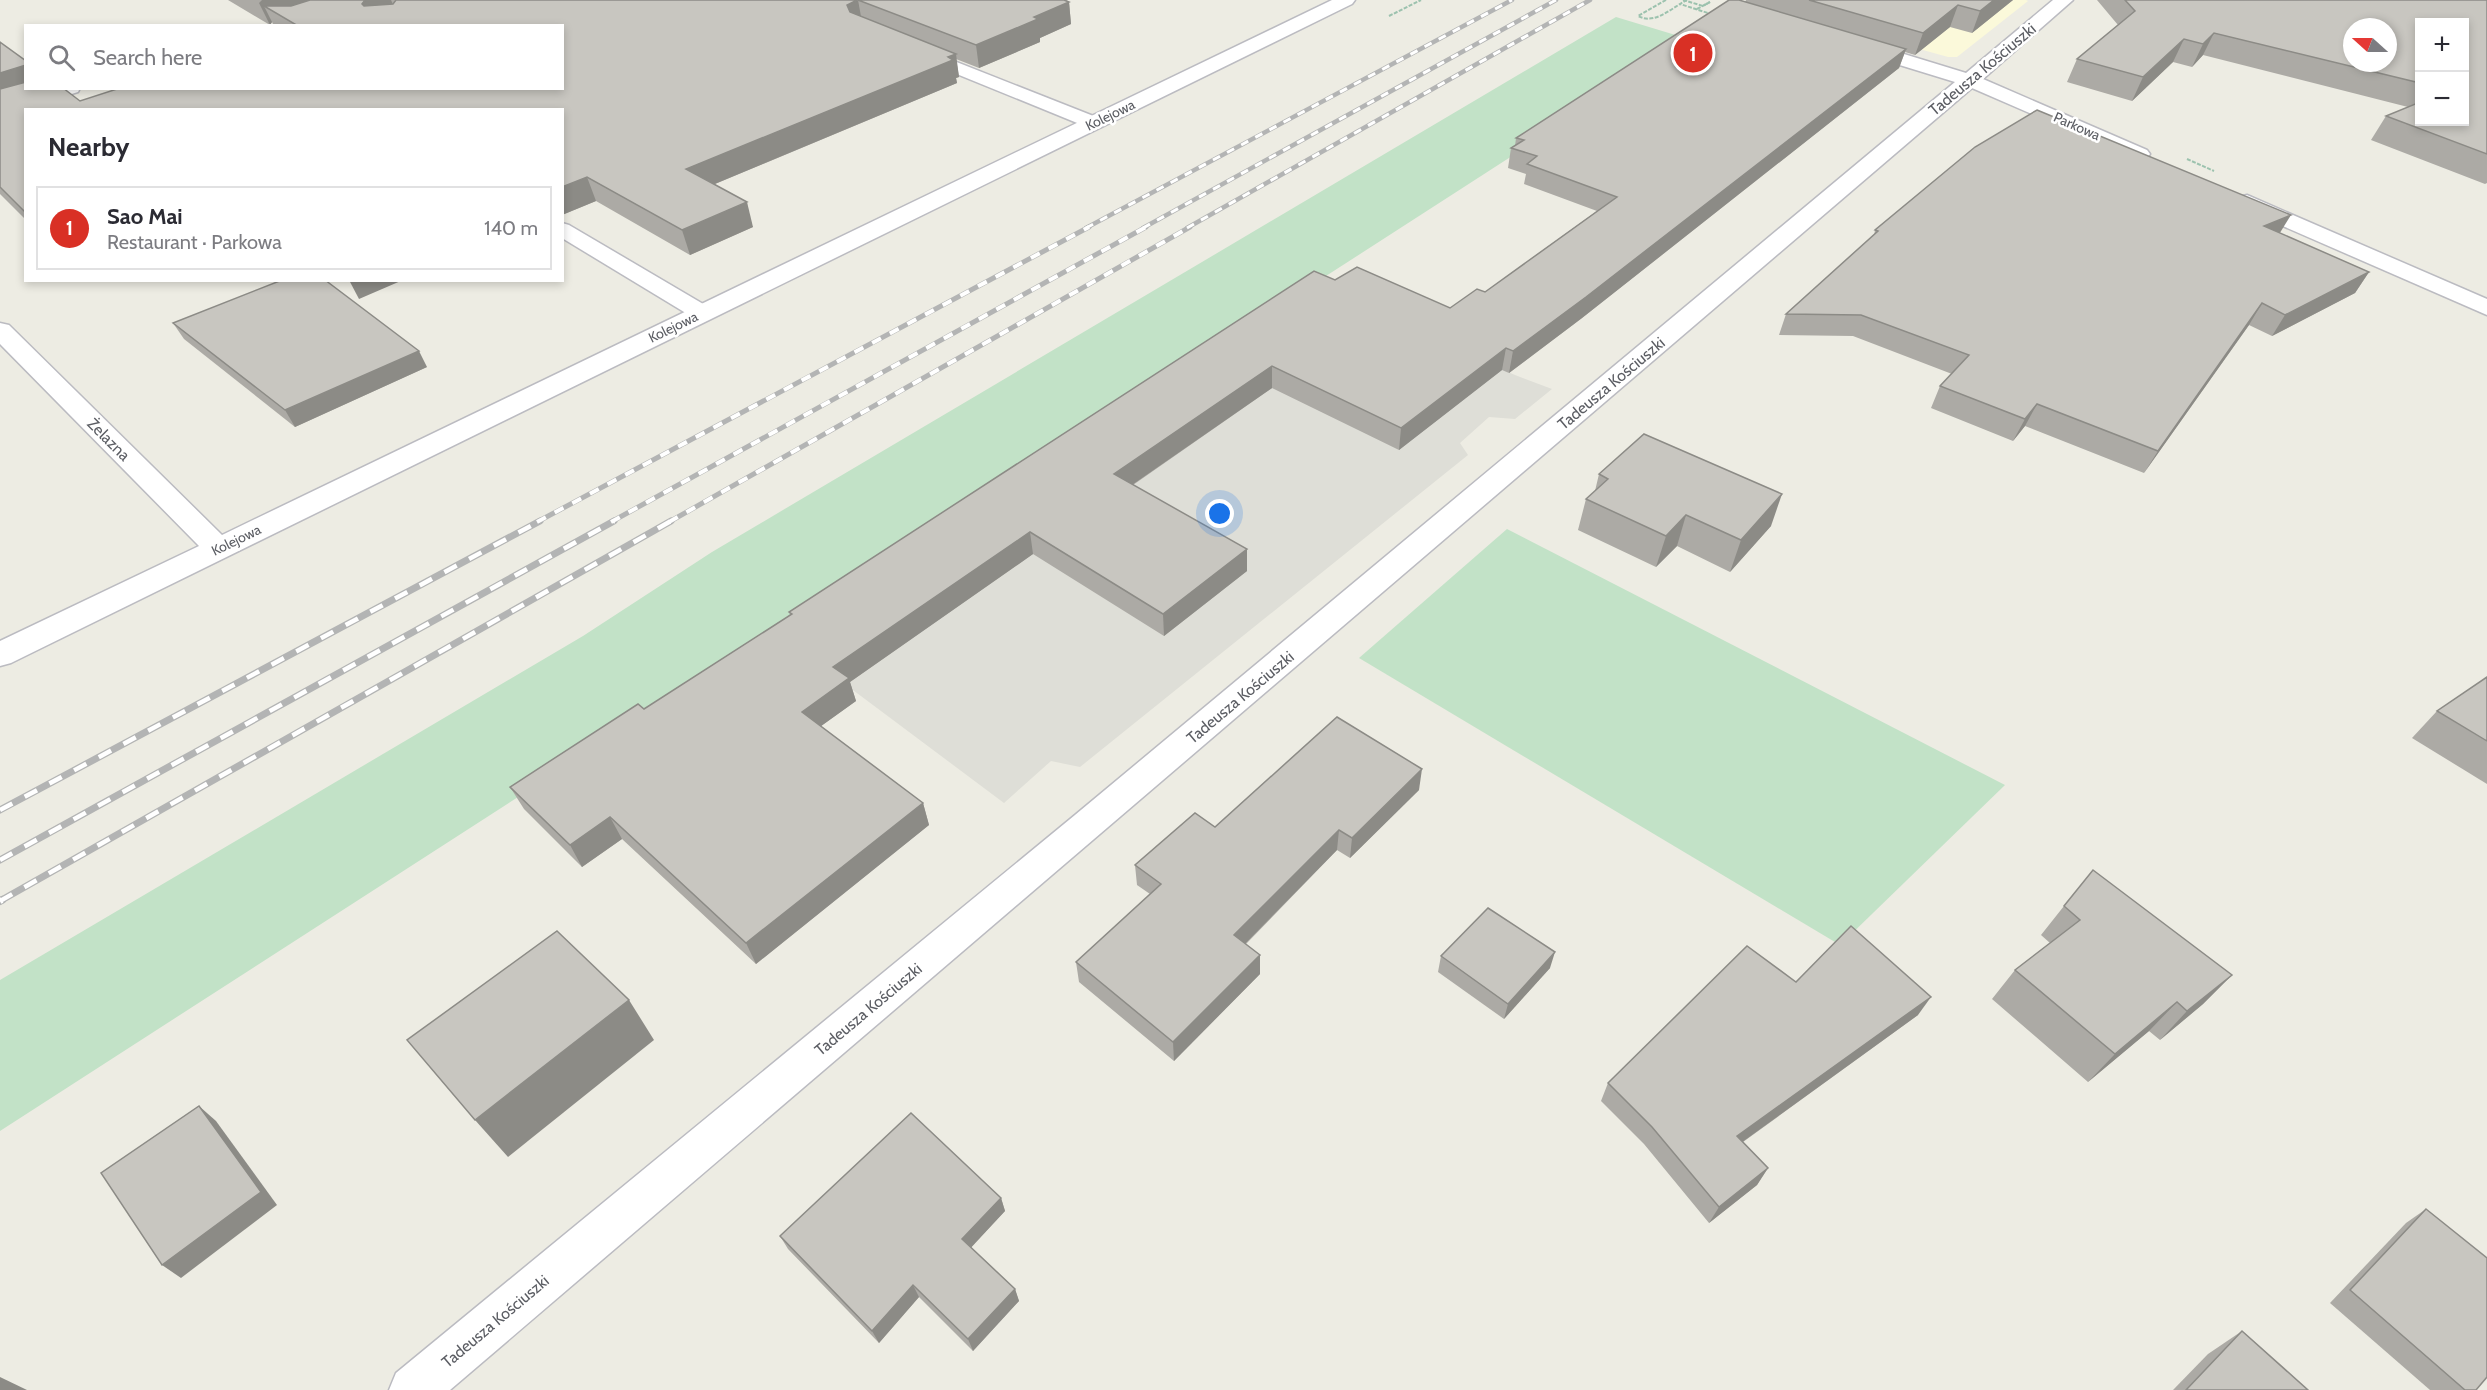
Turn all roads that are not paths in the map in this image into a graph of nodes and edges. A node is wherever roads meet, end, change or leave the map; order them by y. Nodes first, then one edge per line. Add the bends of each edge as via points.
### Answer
1 (1346, 0) edge
2 (2064, 0) edge
3 (1847, 43) edge
4 (905, 46) edge
5 (1970, 80) junction
6 (65, 90) edge
7 (0, 110) edge
8 (1094, 123) junction
9 (2154, 160) edge
10 (2226, 184) road end
11 (564, 230) edge
12 (2487, 308) edge
13 (702, 313) junction
14 (0, 330) edge
15 (218, 548) junction
16 (0, 655) edge
17 (413, 1390) edge

1 - 8 street, Kolejowa
2 - 5 street, Tadeusza Kościuszki
3 - 5 street, Parkowa
4 - 8 lane
5 - 9 street, Parkowa
5 - 17 street, Tadeusza Kościuszki
6 - 7 street
8 - 13 street, Kolejowa
10 - 12 street
11 - 13 lane
13 - 15 street, Kolejowa
14 - 15 street, Żelazna
15 - 16 street, Kolejowa

